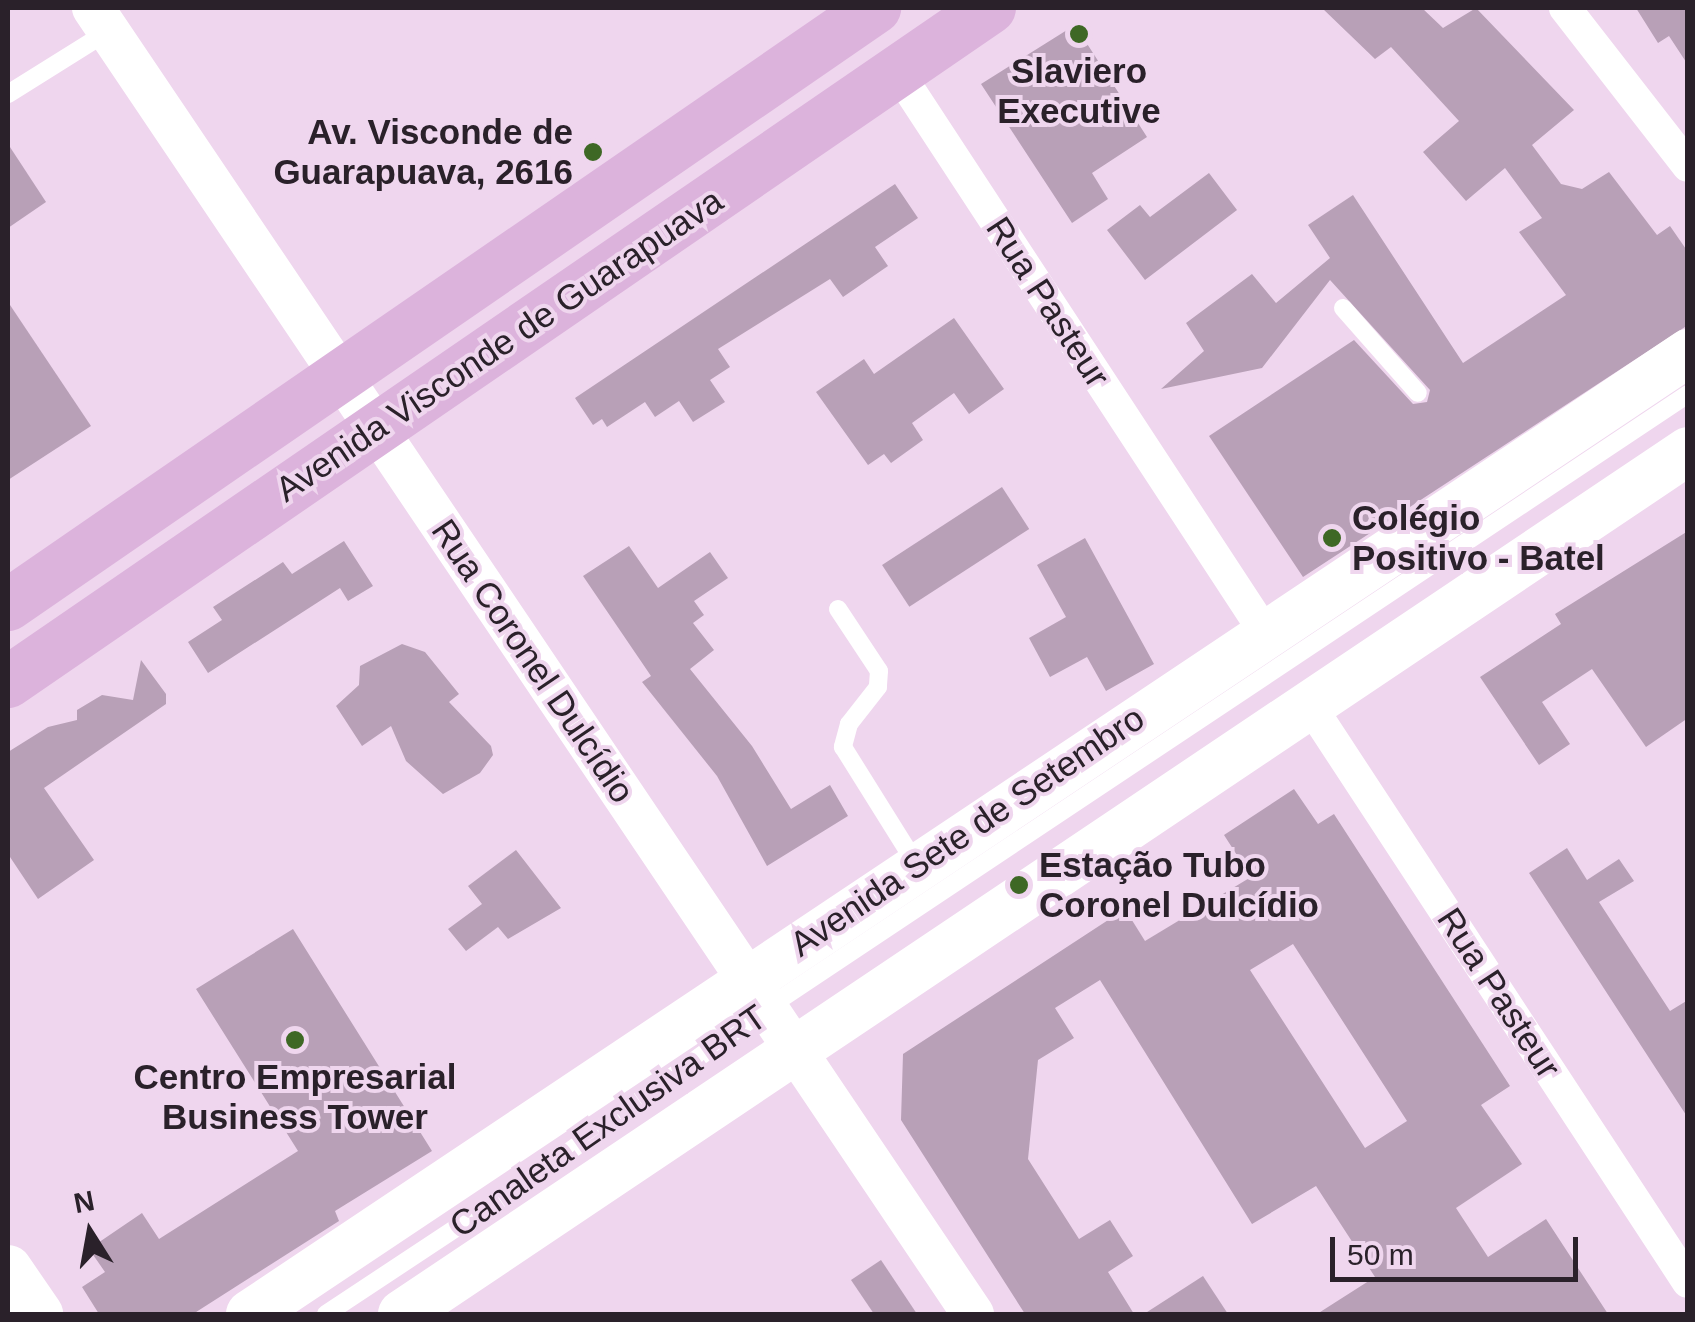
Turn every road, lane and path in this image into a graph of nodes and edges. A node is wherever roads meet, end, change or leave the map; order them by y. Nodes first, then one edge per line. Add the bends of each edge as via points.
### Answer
1 (990, 8) edge
2 (1564, 8) edge
3 (864, 10) edge
4 (101, 19) edge
5 (897, 71) junction
6 (8, 94) edge
7 (1688, 166) edge
8 (678, 222) junction
9 (562, 224) junction
10 (1343, 308) dead end
11 (1688, 353) edge
12 (341, 375) junction
13 (1418, 393) dead end
14 (1688, 394) edge
15 (376, 429) junction
16 (1688, 451) edge
17 (8, 605) edge
18 (838, 609) dead end
19 (1266, 634) junction
20 (8, 682) edge
21 (1309, 704) junction
22 (916, 864) junction
23 (757, 993) junction
24 (795, 1049) junction
25 (8, 1269) edge
26 (1688, 1282) edge
27 (39, 1314) edge
28 (250, 1314) edge
29 (326, 1314) edge
30 (402, 1314) edge
31 (973, 1314) edge

1 - 5 main road, Avenida Visconde de Guarapuava
2 - 7 street
3 - 9 main road, Avenida Visconde de Guarapuava
4 - 6 lane
4 - 12 street, Rua Coronel Dulcídio
5 - 8 main road, Avenida Visconde de Guarapuava
5 - 19 street, Rua Pasteur
8 - 9 main road
8 - 15 main road, Avenida Visconde de Guarapuava
9 - 12 main road, Avenida Visconde de Guarapuava
10 - 13 lane
11 - 19 main road, Avenida Sete de Setembro via 1480,477
12 - 15 street, Rua Coronel Dulcídio
12 - 17 main road, Avenida Visconde de Guarapuava
14 - 23 lane, Canaleta Exclusiva BRT
15 - 20 main road, Avenida Visconde de Guarapuava
15 - 23 street, Rua Coronel Dulcídio
16 - 21 main road
18 - 22 lane via 878,670 878,687 849,724 843,747
19 - 22 main road, Avenida Sete de Setembro
21 - 24 main road
21 - 26 street, Rua Pasteur
22 - 23 main road, Avenida Sete de Setembro
23 - 24 street, Rua Coronel Dulcídio
23 - 28 main road, Avenida Sete de Setembro
23 - 29 lane, Canaleta Exclusiva BRT via 545,1169
24 - 30 main road
24 - 31 street, Rua Coronel Dulcídio
25 - 27 main road

